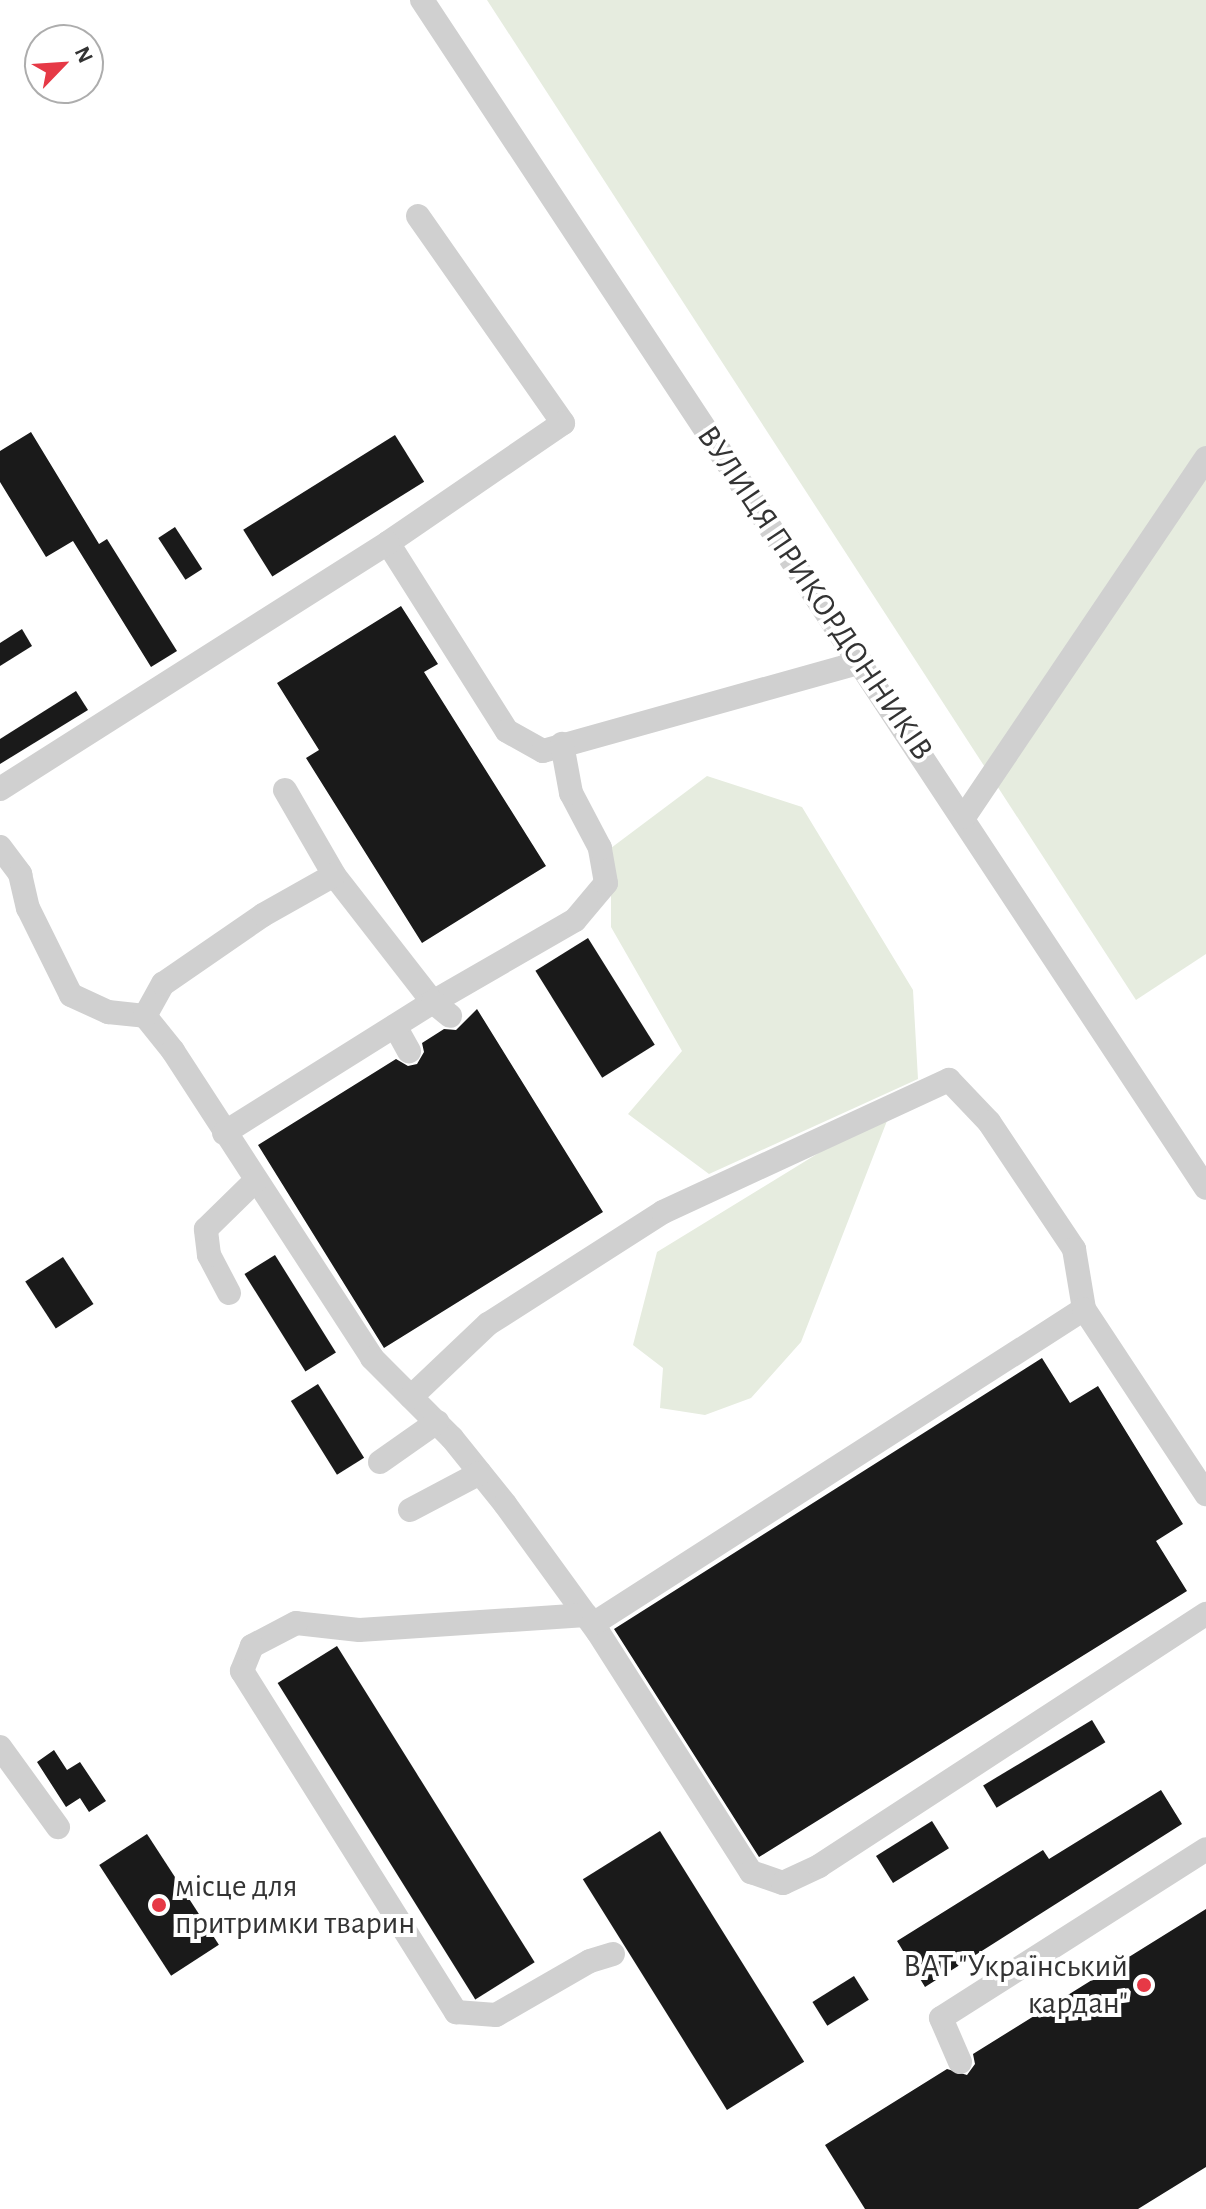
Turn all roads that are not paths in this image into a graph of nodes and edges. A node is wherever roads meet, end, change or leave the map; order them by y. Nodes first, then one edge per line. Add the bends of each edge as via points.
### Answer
1 (422, 0) edge
2 (418, 216) dead end
3 (1206, 458) edge
4 (388, 543) junction
5 (861, 662) junction
6 (562, 744) junction
7 (0, 789) edge
8 (285, 790) dead end
9 (964, 817) junction
10 (0, 847) edge
11 (334, 875) junction
12 (442, 1009) junction
13 (145, 1016) junction
14 (395, 1026) junction
15 (409, 1051) dead end
16 (224, 1133) junction
17 (255, 1181) junction
18 (1206, 1188) edge
19 (229, 1293) dead end
20 (1084, 1309) junction
21 (411, 1397) junction
22 (437, 1422) junction
23 (380, 1462) dead end
24 (480, 1473) junction
25 (1206, 1494) edge
26 (410, 1510) dead end
27 (1206, 1614) edge
28 (589, 1620) junction
29 (0, 1747) edge
30 (58, 1827) dead end
31 (1206, 1849) edge
32 (613, 1954) dead end
33 (960, 2062) dead end

1 - 5 street, ВУЛИЦЯ ПРИКОРДОННИКІВ
2 - 4 street via 563,423
3 - 9 street
4 - 6 street via 507,731 543,751
4 - 7 street
5 - 6 street
5 - 9 street, ВУЛИЦЯ ПРИКОРДОННИКІВ
6 - 12 street via 571,793 600,848 606,883 575,920
8 - 11 street
9 - 18 street, ВУЛИЦЯ ПРИКОРДОННИКІВ
10 - 13 street via 20,874 28,908 71,995 108,1012
11 - 12 street
11 - 13 street via 263,915 163,984
12 - 14 street
13 - 16 street
14 - 15 street
14 - 16 street via 331,1079
16 - 17 street
17 - 19 street via 206,1229 209,1255
17 - 21 street via 372,1358
20 - 21 street via 1074,1249 989,1122 949,1080 663,1212 488,1324
20 - 25 street
20 - 28 street
21 - 22 street
22 - 23 street
22 - 24 street
24 - 26 street
24 - 28 street
27 - 28 street via 1159,1632 819,1866 783,1883 751,1872
28 - 32 street via 359,1630 296,1623 252,1646 242,1671 456,2012 496,2015 590,1961
29 - 30 street
31 - 33 street via 941,2018

